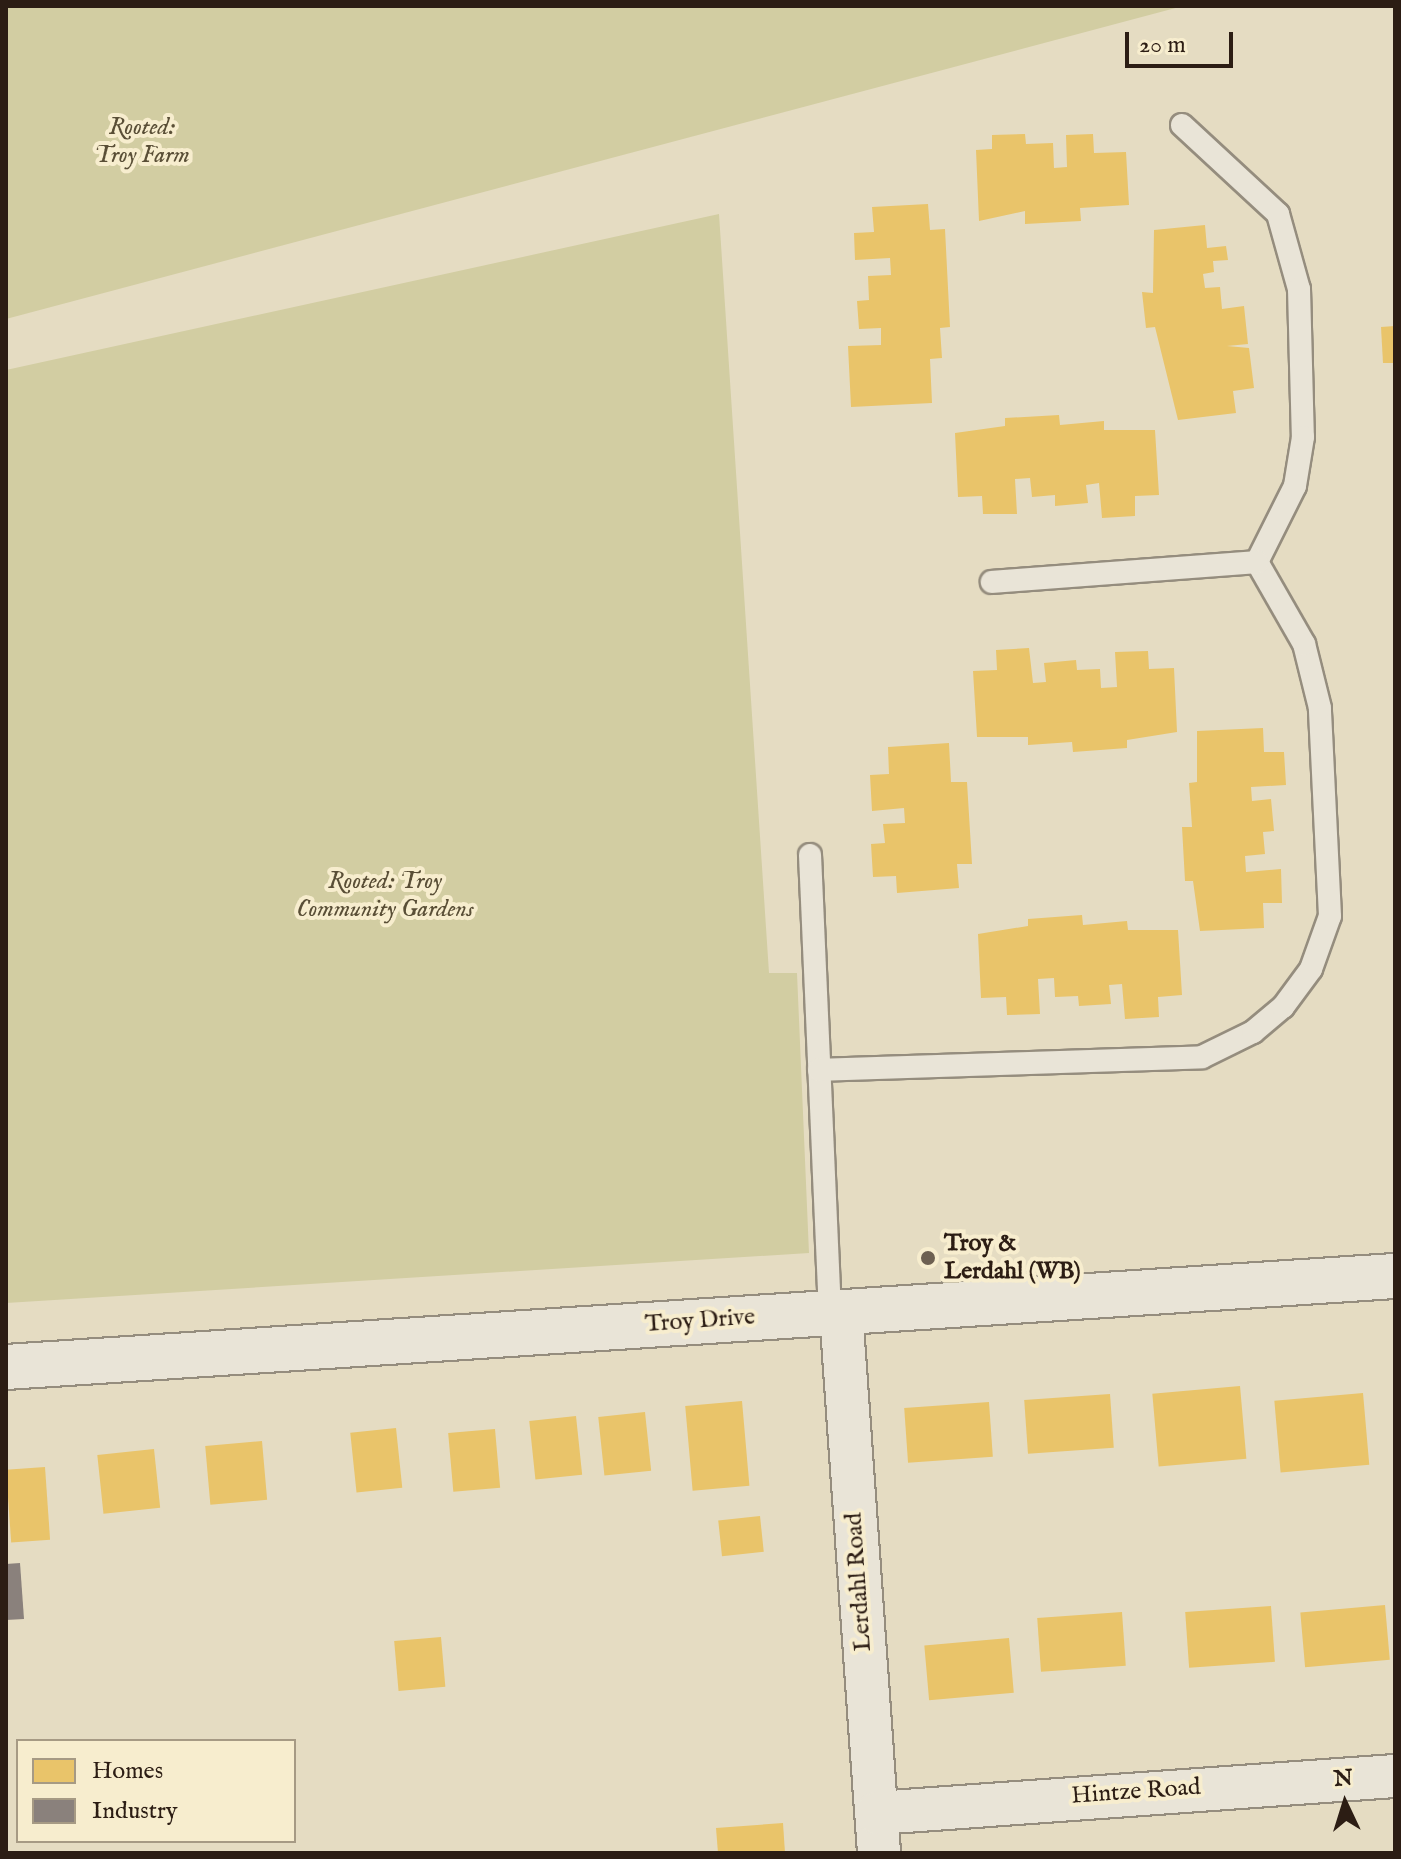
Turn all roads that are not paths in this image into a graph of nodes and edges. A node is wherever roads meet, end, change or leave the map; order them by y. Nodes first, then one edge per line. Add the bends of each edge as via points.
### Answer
1 (1182, 125) dead end
2 (1257, 562) junction
3 (992, 582) dead end
4 (810, 855) dead end
5 (819, 1070) junction
6 (1395, 1276) edge
7 (836, 1312) junction
8 (6, 1367) edge
9 (1395, 1776) edge
10 (878, 1833) edge

1 - 2 lane via 1278,214 1299,289 1303,437 1295,486
2 - 3 lane
2 - 5 lane via 1304,644 1320,708 1330,916 1311,969 1283,1007 1253,1032 1202,1057
4 - 5 lane
5 - 7 lane
6 - 7 street, Troy Drive
7 - 8 street, Troy Drive
7 - 10 street, Lerdahl Road
9 - 10 street, Hintze Road

